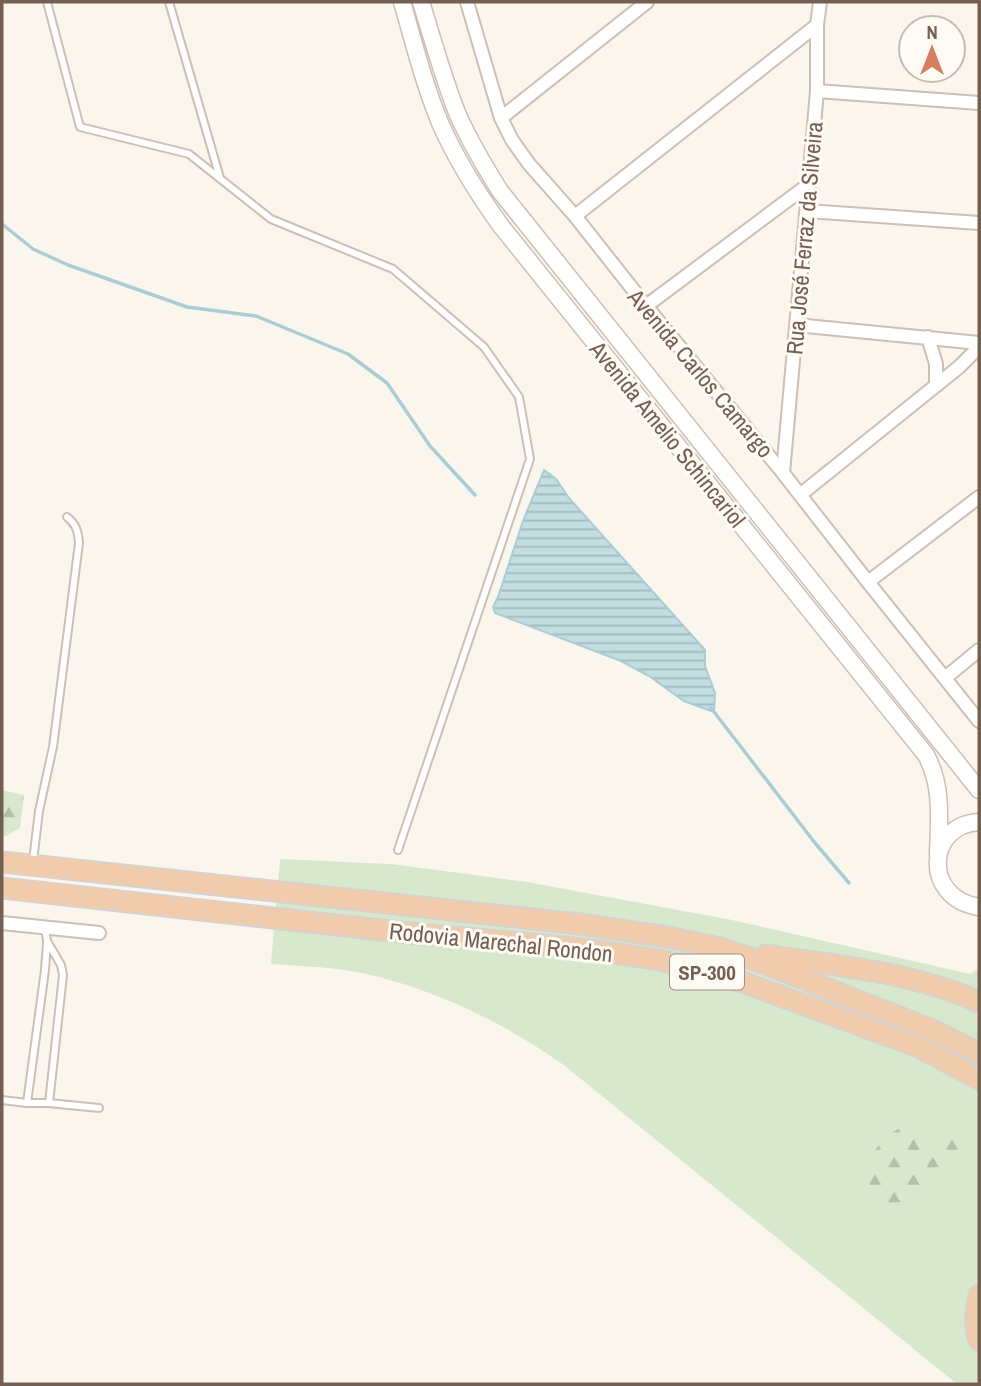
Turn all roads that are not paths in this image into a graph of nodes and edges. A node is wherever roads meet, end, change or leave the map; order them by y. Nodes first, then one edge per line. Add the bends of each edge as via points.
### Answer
1 (47, 2) edge
2 (169, 2) edge
3 (402, 2) edge
4 (421, 2) edge
5 (467, 2) edge
6 (647, 2) edge
7 (820, 2) edge
8 (817, 25) junction
9 (817, 91) junction
10 (979, 103) edge
11 (501, 118) junction
12 (221, 179) junction
13 (808, 185) junction
14 (807, 211) junction
15 (575, 216) junction
16 (979, 223) edge
17 (646, 306) junction
18 (796, 325) junction
19 (928, 337) junction
20 (979, 345) edge
21 (936, 384) junction
22 (783, 473) junction
23 (800, 495) junction
24 (979, 497) edge
25 (67, 517) dead end
26 (867, 582) junction
27 (979, 650) edge
28 (945, 678) junction
29 (979, 721) edge
30 (979, 790) edge
31 (979, 822) edge
32 (398, 850) dead end
33 (938, 855) junction
34 (2, 862) edge
35 (33, 866) junction
36 (2, 888) edge
37 (979, 907) edge
38 (2, 923) edge
39 (99, 933) dead end
40 (46, 934) junction
41 (720, 948) junction
42 (979, 1002) edge
43 (979, 1052) edge
44 (979, 1079) edge
45 (2, 1100) edge
46 (27, 1103) junction
47 (49, 1103) junction
48 (99, 1108) dead end
49 (979, 1295) edge
50 (979, 1340) edge

1 - 12 lane via 80,127 189,154
2 - 12 lane
3 - 33 main road, Avenida Amelio Schincariol via 440,124 484,202 926,755 938,792
4 - 30 main road, Avenida Amelio Schincariol via 459,116 500,191
5 - 11 street, Avenida Carlos Camargo
6 - 11 street
7 - 8 street, Rua José Ferraz da Silveira
8 - 9 street, Rua José Ferraz da Silveira
8 - 15 street
9 - 10 street
9 - 13 street, Rua José Ferraz da Silveira
11 - 15 street, Avenida Carlos Camargo via 529,164
12 - 32 lane via 271,219 393,269 484,347 519,397 530,459
13 - 14 street, Rua José Ferraz da Silveira
13 - 17 street
14 - 16 street
14 - 18 street, Rua José Ferraz da Silveira
15 - 17 street, Avenida Carlos Camargo
17 - 22 street, Avenida Carlos Camargo
18 - 19 street
18 - 22 street, Rua José Ferraz da Silveira
19 - 20 street
19 - 21 street
20 - 21 street
21 - 23 street
22 - 23 street, Avenida Carlos Camargo
23 - 26 street, Avenida Carlos Camargo
24 - 26 street
25 - 35 lane via 79,542
26 - 28 street, Avenida Carlos Camargo
27 - 28 street
28 - 29 street, Avenida Carlos Camargo
31 - 33 main road via 950,834
33 - 37 main road, Avenida Amelio Schincariol via 937,867 946,890 966,905
34 - 35 highway, Rodovia Marechal Rondon / SP-300
35 - 41 highway, Rodovia Marechal Rondon / SP-300 via 612,927
36 - 44 highway, Rodovia Marechal Rondon / SP-300 via 660,960 744,983 897,1040
38 - 40 street
39 - 40 street
40 - 46 lane
40 - 47 lane via 64,975
41 - 42 highway via 898,976
41 - 43 highway, Rodovia Marechal Rondon / SP-300
45 - 46 lane
46 - 47 lane
47 - 48 lane
49 - 50 highway

